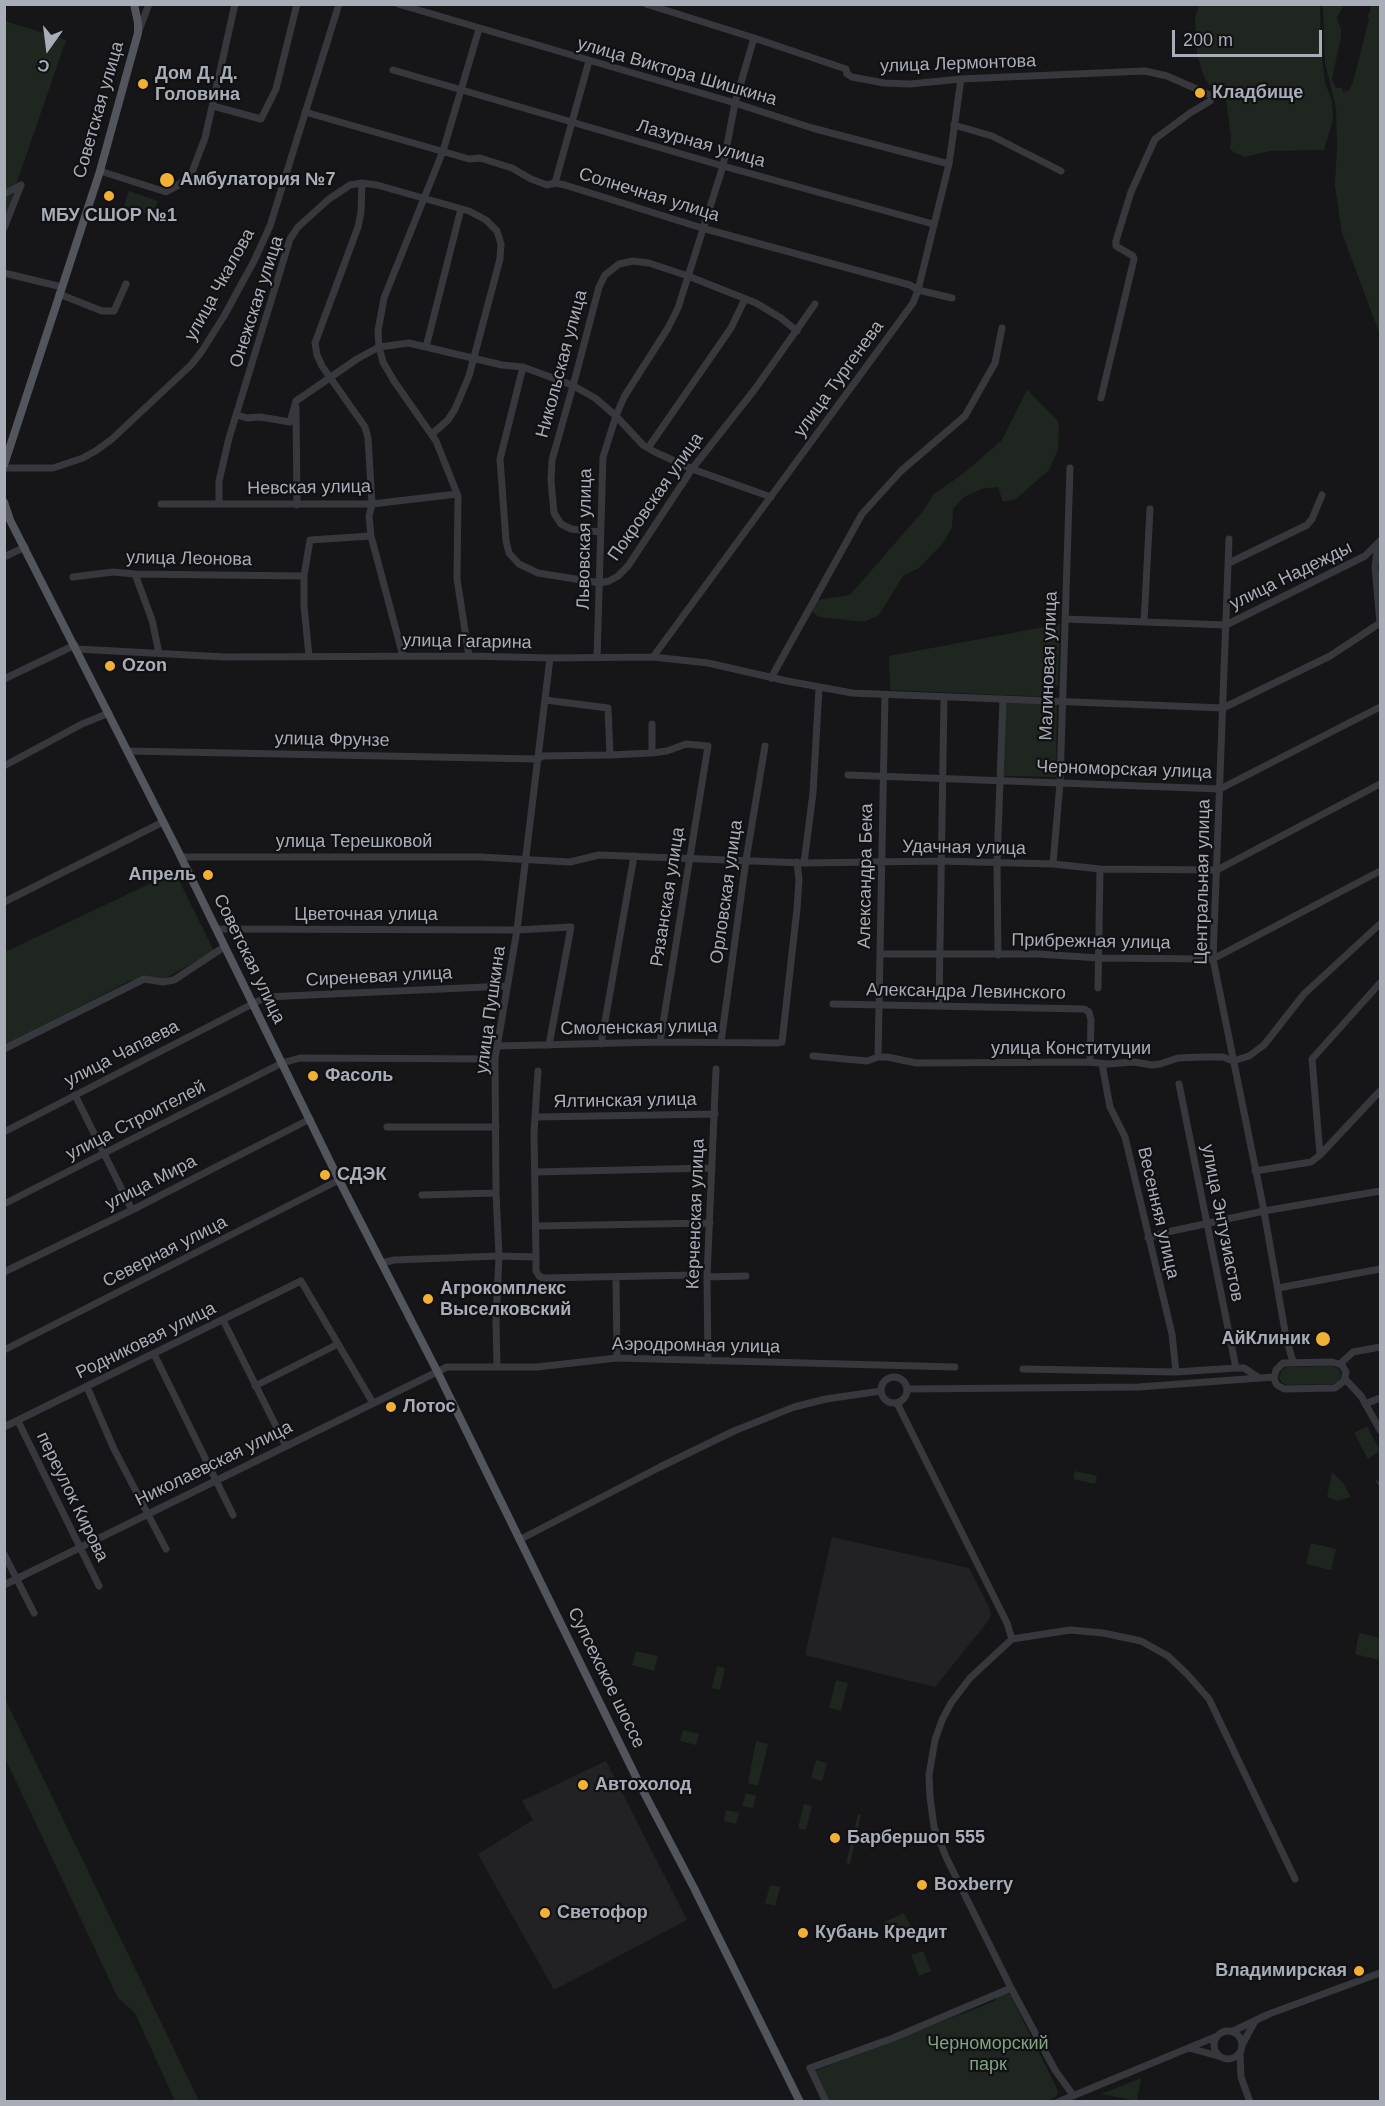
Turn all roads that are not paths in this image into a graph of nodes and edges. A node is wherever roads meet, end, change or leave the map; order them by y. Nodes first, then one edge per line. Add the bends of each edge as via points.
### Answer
1 (134, 4) edge
2 (149, 4) edge
3 (236, 4) edge
4 (297, 4) edge
5 (339, 4) edge
6 (399, 4) edge
7 (646, 4) edge
8 (479, 29) junction
9 (138, 33) junction
10 (754, 38) junction
11 (589, 61) junction
12 (393, 70) dead end
13 (961, 80) junction
14 (461, 91) junction
15 (735, 103) junction
16 (213, 106) junction
17 (305, 112) junction
18 (572, 122) junction
19 (954, 125) junction
20 (443, 151) junction
21 (949, 164) junction
22 (723, 166) junction
23 (100, 171) junction
24 (1061, 171) dead end
25 (362, 183) junction
26 (555, 183) junction
27 (4, 194) edge
28 (424, 198) junction
29 (461, 209) junction
30 (933, 224) junction
31 (4, 228) edge
32 (702, 228) junction
33 (4, 273) edge
34 (688, 276) junction
35 (126, 284) dead end
36 (61, 290) junction
37 (918, 290) junction
38 (952, 298) dead end
39 (745, 299) junction
40 (815, 304) dead end
41 (1002, 328) dead end
42 (797, 331) junction
43 (379, 347) junction
44 (426, 347) junction
45 (474, 358) junction
46 (523, 367) junction
47 (331, 377) junction
48 (573, 386) junction
49 (1101, 398) dead end
50 (296, 401) junction
51 (237, 415) junction
52 (616, 416) junction
53 (432, 434) junction
54 (8, 439) edge
55 (648, 448) junction
56 (4, 467) edge
57 (1070, 468) dead end
58 (692, 469) junction
59 (457, 494) junction
60 (1322, 495) dead end
61 (771, 497) junction
62 (4, 502) edge
63 (161, 504) dead end
64 (219, 504) junction
65 (372, 504) junction
66 (297, 505) junction
67 (1150, 509) dead end
68 (600, 532) junction
69 (371, 536) junction
70 (1229, 539) dead end
71 (1379, 542) edge
72 (25, 547) junction
73 (4, 557) edge
74 (1229, 563) junction
75 (135, 574) junction
76 (304, 576) junction
77 (73, 577) dead end
78 (600, 583) junction
79 (1065, 619) junction
80 (1144, 622) junction
81 (1380, 623) edge
82 (1226, 625) junction
83 (76, 647) junction
84 (159, 653) junction
85 (309, 656) junction
86 (403, 656) junction
87 (469, 656) junction
88 (653, 657) junction
89 (550, 658) junction
90 (597, 658) junction
91 (771, 678) junction
92 (4, 679) edge
93 (819, 688) junction
94 (885, 695) junction
95 (944, 698) junction
96 (1003, 699) junction
97 (545, 700) junction
98 (1063, 702) junction
99 (1380, 707) edge
100 (1223, 708) junction
101 (109, 713) junction
102 (652, 724) dead end
103 (765, 746) dead end
104 (127, 751) junction
105 (652, 753) junction
106 (610, 755) junction
107 (706, 757) joint
108 (537, 759) junction
109 (4, 766) edge
110 (848, 775) dead end
111 (883, 777) junction
112 (943, 780) junction
113 (1000, 781) junction
114 (1060, 783) junction
115 (1380, 784) edge
116 (1220, 789) junction
117 (163, 822) junction
118 (634, 856) junction
119 (181, 858) junction
120 (689, 858) junction
121 (526, 859) junction
122 (746, 860) junction
123 (940, 861) junction
124 (800, 862) junction
125 (880, 862) junction
126 (997, 863) junction
127 (1053, 864) junction
128 (1100, 869) junction
129 (1217, 870) junction
130 (1380, 871) edge
131 (4, 902) edge
132 (1380, 924) edge
133 (216, 929) junction
134 (517, 930) junction
135 (224, 947) junction
136 (880, 954) junction
137 (940, 956) junction
138 (998, 956) junction
139 (1099, 958) junction
140 (1213, 959) junction
141 (1380, 983) edge
142 (507, 986) junction
143 (1098, 988) dead end
144 (253, 1004) junction
145 (833, 1004) dead end
146 (879, 1005) junction
147 (939, 1005) junction
148 (660, 1042) junction
149 (721, 1042) junction
150 (601, 1044) junction
151 (549, 1045) junction
152 (497, 1046) junction
153 (4, 1049) edge
154 (813, 1056) dead end
155 (878, 1057) junction
156 (495, 1059) junction
157 (1233, 1060) junction
158 (1090, 1062) junction
159 (282, 1064) junction
160 (1101, 1064) junction
161 (716, 1069) dead end
162 (538, 1071) dead end
163 (1179, 1084) dead end
164 (1380, 1091) edge
165 (75, 1095) junction
166 (714, 1114) junction
167 (536, 1117) junction
168 (310, 1119) junction
169 (387, 1127) dead end
170 (496, 1127) junction
171 (4, 1132) edge
172 (105, 1154) junction
173 (1320, 1155) junction
174 (712, 1168) junction
175 (1255, 1171) junction
176 (535, 1172) junction
177 (339, 1180) junction
178 (1380, 1191) edge
179 (496, 1193) junction
180 (422, 1195) dead end
181 (4, 1204) edge
182 (132, 1210) junction
183 (1264, 1211) junction
184 (710, 1223) junction
185 (1207, 1223) junction
186 (536, 1226) junction
187 (1148, 1238) junction
188 (500, 1256) junction
189 (536, 1257) junction
190 (382, 1263) junction
191 (1380, 1269) edge
192 (4, 1272) edge
193 (697, 1275) dead end
194 (746, 1276) dead end
195 (616, 1277) junction
196 (707, 1277) junction
197 (1278, 1288) junction
198 (223, 1320) junction
199 (338, 1344) junction
200 (1380, 1347) edge
201 (4, 1350) edge
202 (154, 1354) junction
203 (617, 1358) junction
204 (708, 1361) junction
205 (1293, 1362) junction
206 (1340, 1364) junction
207 (497, 1367) junction
208 (955, 1367) dead end
209 (1236, 1368) junction
210 (1023, 1369) dead end
211 (437, 1371) junction
212 (1176, 1372) junction
213 (1274, 1377) junction
214 (1259, 1378) junction
215 (1345, 1379) junction
216 (255, 1386) junction
217 (87, 1387) junction
218 (907, 1389) junction
219 (880, 1391) junction
220 (1380, 1398) edge
221 (373, 1403) junction
222 (897, 1403) junction
223 (1365, 1404) junction
224 (18, 1421) junction
225 (4, 1427) edge
226 (465, 1430) joint
227 (1380, 1431) edge
228 (286, 1446) junction
229 (216, 1480) junction
230 (148, 1514) junction
231 (233, 1515) dead end
232 (519, 1540) junction
233 (80, 1548) junction
234 (166, 1549) dead end
235 (4, 1554) edge
236 (17, 1578) junction
237 (4, 1584) edge
238 (99, 1586) dead end
239 (34, 1613) dead end
240 (1012, 1639) junction
241 (1295, 1879) dead end
242 (1380, 1973) edge
243 (1011, 1988) junction
244 (1255, 2021) junction
245 (1233, 2031) junction
246 (1215, 2037) junction
247 (1189, 2048) junction
248 (1241, 2049) junction
249 (1218, 2056) junction
250 (1228, 2059) junction
251 (1241, 2077) junction
252 (1073, 2096) junction
253 (800, 2102) edge
254 (826, 2102) edge
255 (1058, 2102) edge
256 (1250, 2102) edge

1 - 9 main road
2 - 9 street, Советская улица
3 - 16 street
4 - 16 street via 276,89 261,119
5 - 17 street, улица Чкалова
6 - 8 street, улица Виктора Шишкина
7 - 10 street, улица Лермонтова
8 - 11 street, улица Виктора Шишкина
8 - 14 street
9 - 23 main road, Советская улица
10 - 13 street, улица Лермонтова via 846,69 852,77 860,79 910,84
10 - 15 street, Львовская улица
11 - 15 street, улица Виктора Шишкина
11 - 18 street
12 - 14 street, Лазурная улица
13 - 19 street, улица Тургенева
13 - 49 street, улица Лермонтова via 1145,71 1167,76 1209,98 1155,139 1131,192 1116,246 1134,259
14 - 18 street, Лазурная улица
14 - 20 street
15 - 21 street, улица Виктора Шишкина
15 - 22 street, Львовская улица
16 - 23 street via 192,172 174,188 166,192
17 - 20 street, Солнечная улица
17 - 56 street, улица Чкалова via 270,226 224,316 191,365 112,439 83,458 53,468
18 - 22 street, Лазурная улица
18 - 26 street
19 - 21 street, улица Тургенева
19 - 24 street via 992,136
20 - 26 street, Солнечная улица via 512,168 547,185
20 - 28 street
21 - 30 street, улица Тургенева
22 - 30 street, Лазурная улица
22 - 32 street, Львовская улица
23 - 36 main road, Советская улица
25 - 28 street
25 - 47 street via 358,227 315,343 317,355
25 - 51 street, Онежская улица via 350,185 329,199 290,239
26 - 32 street, Солнечная улица
27 - 31 street via 21,185
28 - 29 street
28 - 43 street via 384,298
29 - 44 street
29 - 45 street via 486,219 497,231 501,244
30 - 37 street, улица Тургенева
32 - 34 street, Львовская улица
32 - 37 street, Солнечная улица
33 - 36 street
34 - 39 street, Никольская улица
34 - 48 street, Никольская улица via 633,261 619,264 605,275
34 - 52 street, Львовская улица via 668,328
35 - 36 street via 114,311 102,311
36 - 54 main road, Советская улица
37 - 38 street, Солнечная улица
37 - 61 street, улица Тургенева via 907,312
39 - 42 street, Никольская улица
39 - 55 street via 731,328
40 - 42 street, Покровская улица
41 - 91 street via 995,363 965,416 901,471 862,514
42 - 58 street, Покровская улица
43 - 44 street via 409,343
43 - 47 street
43 - 53 street via 394,381
44 - 45 street
45 - 46 street
45 - 53 street via 455,409
46 - 48 street
46 - 78 street, Покровская улица via 500,459 509,553 519,564 538,573
47 - 50 street
47 - 65 street via 365,427
48 - 52 street
48 - 68 street, Никольская улица via 552,460 554,513 561,524 571,529
50 - 51 street via 290,422
50 - 66 street
51 - 64 street, Онежская улица via 219,481
52 - 55 street
52 - 68 street, Львовская улица via 601,466
53 - 59 street
54 - 56 main road, Советская улица
55 - 58 street
57 - 79 street, Малиновая улица
58 - 61 street
58 - 78 street, Покровская улица via 628,566 618,576
59 - 65 street, Невская улица
59 - 87 street via 458,579
60 - 74 street via 1307,525
61 - 88 street, улица Тургенева
62 - 72 main road, Советская улица
63 - 64 street, Невская улица
64 - 66 street, Невская улица
65 - 66 street, Невская улица
65 - 69 street
67 - 80 street
68 - 78 street, Львовская улица
69 - 76 street via 310,540
69 - 86 street
70 - 74 street, Центральная улица
71 - 81 street via 1375,567
71 - 82 street, улица Надежды via 1365,556
72 - 73 street
72 - 83 main road, Советская улица
74 - 82 street, Центральная улица
75 - 76 street, улица Леонова
75 - 77 street, улица Леонова via 112,572
75 - 84 street
76 - 85 street
78 - 90 street, Львовская улица
79 - 80 street, улица Надежды
79 - 98 street, Малиновая улица
80 - 82 street, улица Надежды
81 - 100 street via 1330,656
82 - 100 street, Центральная улица
83 - 84 street, улица Гагарина
83 - 92 street, улица Гагарина
83 - 101 main road, Советская улица
84 - 85 street, улица Гагарина
85 - 86 street, улица Гагарина
86 - 87 street, улица Гагарина
87 - 89 street, улица Гагарина
88 - 90 street, улица Гагарина
88 - 91 street, улица Гагарина via 708,663
89 - 90 street, улица Гагарина
89 - 97 street, улица Пушкина
91 - 93 street, улица Гагарина
93 - 94 street, улица Гагарина
93 - 124 street via 813,793
94 - 95 street, улица Гагарина
94 - 111 street, Александра Бека
95 - 96 street, улица Гагарина
95 - 112 street
96 - 98 street, улица Гагарина
96 - 113 street
97 - 106 street via 608,708
97 - 108 street, улица Пушкина
98 - 100 street, улица Гагарина
98 - 114 street, Малиновая улица
99 - 116 street, Черноморская улица
100 - 116 street, Центральная улица
101 - 104 main road, Советская улица
101 - 109 street
102 - 105 street
103 - 122 street, Орловская улица
104 - 108 street, улица Фрунзе
104 - 117 main road, Советская улица
105 - 106 street, улица Фрунзе
105 - 107 street, улица Фрунзе via 686,744 708,746
106 - 108 street, улица Фрунзе
107 - 120 street, Рязанская улица
108 - 121 street, улица Пушкина
110 - 111 street, Черноморская улица
111 - 112 street, Черноморская улица
111 - 125 street, Александра Бека
112 - 113 street, Черноморская улица
112 - 123 street
113 - 114 street, Черноморская улица
113 - 126 street
114 - 116 street, Черноморская улица
114 - 127 street, Малиновая улица
115 - 129 street, Удачная улица
116 - 129 street, Центральная улица
117 - 119 main road, Советская улица
117 - 131 street
118 - 120 street, Удачная улица
118 - 121 street, Удачная улица via 599,855 570,862
118 - 150 street
119 - 121 street, улица Терешковой
119 - 133 main road, Советская улица
120 - 122 street, Удачная улица
120 - 148 street, Рязанская улица
121 - 134 street, улица Пушкина
122 - 124 street, Удачная улица
122 - 149 street, Орловская улица
123 - 125 street, Удачная улица
123 - 126 street, Удачная улица
123 - 137 street
124 - 125 street, Удачная улица
124 - 149 street, Смоленская улица via 782,1042
125 - 136 street, Александра Бека
126 - 127 street, Удачная улица
126 - 138 street
127 - 128 street, Удачная улица
128 - 129 street, Удачная улица
128 - 139 street
129 - 140 street, Центральная улица
130 - 140 street, Прибрежная улица
132 - 157 street, улица Конституции via 1304,994 1264,1045 1249,1056
133 - 134 street, Цветочная улица
133 - 135 main road, Советская улица
134 - 142 street, улица Пушкина
134 - 151 street, Цветочная улица via 572,927
135 - 144 main road, Советская улица
135 - 153 street via 174,980 144,979
136 - 137 street, Прибрежная улица
136 - 146 street, Александра Бека
137 - 138 street, Прибрежная улица
137 - 147 street
138 - 139 street, Прибрежная улица
139 - 140 street, Прибрежная улица
139 - 143 street
140 - 157 street, Центральная улица
141 - 173 street via 1312,1059
142 - 144 street, Сиреневая улица via 266,997
142 - 152 street, улица Пушкина
144 - 159 main road, Советская улица
144 - 165 street, улица Чапаева
145 - 146 street, Александра Левинского
146 - 147 street, Александра Левинского
146 - 155 street, Александра Бека
147 - 158 street, Александра Левинского via 1084,1009 1091,1020
148 - 149 street, Смоленская улица
148 - 150 street, Смоленская улица
150 - 151 street, Смоленская улица
151 - 152 street, Смоленская улица
152 - 156 street, улица Пушкина
154 - 155 street, улица Конституции via 858,1061
155 - 158 street, улица Конституции via 916,1063
156 - 159 street via 300,1058
156 - 170 street, улица Пушкина
157 - 160 street, улица Конституции via 1203,1057 1152,1065
157 - 175 street, Центральная улица
158 - 160 street, улица Конституции
159 - 168 main road, Советская улица
159 - 172 street, улица Строителей
160 - 187 street, Весенняя улица via 1110,1107 1125,1137
161 - 166 street, Керченская улица
162 - 167 street
163 - 185 street, улица Энтузиастов
164 - 173 street
165 - 171 street, улица Чапаева
165 - 172 street
166 - 167 street, Ялтинская улица
166 - 174 street, Керченская улица
167 - 176 street
168 - 177 main road, Советская улица
168 - 182 street, улица Мира
169 - 170 street
170 - 179 street, улица Пушкина
172 - 181 street, улица Строителей
172 - 182 street
173 - 175 street via 1311,1162
174 - 176 street
174 - 184 street, Керченская улица
175 - 183 street, Центральная улица
176 - 186 street
177 - 190 main road, Советская улица
177 - 201 street, Северная улица
178 - 183 street
179 - 180 street
179 - 188 street, улица Пушкина
182 - 192 street, улица Мира
183 - 185 street
183 - 197 street, Центральная улица
184 - 186 street
184 - 196 street, Керченская улица
185 - 187 street
185 - 209 street, улица Энтузиастов
186 - 189 street
187 - 212 street, Весенняя улица via 1172,1334
188 - 189 street
188 - 190 street
188 - 207 street, улица Пушкина
189 - 195 street via 536,1271 543,1278
190 - 211 main road, Советская улица
191 - 197 street
193 - 195 street
194 - 196 street
195 - 203 street
196 - 204 street, Керченская улица
197 - 205 street, Центральная улица
198 - 199 street, Родниковая улица via 301,1281
198 - 202 street, Родниковая улица
198 - 216 street
199 - 216 street
199 - 221 street
200 - 206 street via 1353,1352
202 - 217 street, Родниковая улица
202 - 229 street
203 - 204 street, Аэродромная улица
203 - 207 street, Аэродромная улица
204 - 208 street, Аэродромная улица
205 - 206 street
205 - 213 street via 1281,1364
206 - 215 street via 1346,1372
207 - 211 street, Аэродромная улица via 447,1366
209 - 212 street
209 - 214 street via 1244,1368
210 - 212 street
211 - 221 street, Николаевская улица
211 - 226 main road, Советская улица
213 - 214 street
213 - 215 street via 1279,1387 1290,1389 1332,1389
214 - 218 street via 1139,1387
215 - 223 street
216 - 228 street
217 - 224 street, Родниковая улица
217 - 230 street
218 - 219 street via 900,1379 890,1378
218 - 222 street via 905,1397
219 - 222 street via 887,1402
219 - 232 street via 794,1407 744,1427
220 - 223 street
221 - 228 street, Николаевская улица
222 - 240 street
223 - 227 street
224 - 225 street, Родниковая улица
224 - 233 street, переулок Кирова
226 - 232 main road, Супсехское шоссе
228 - 229 street, Николаевская улица
229 - 230 street, Николаевская улица
229 - 231 street
230 - 233 street, Николаевская улица
230 - 234 street
232 - 253 main road, Супсехское шоссе
233 - 236 street, Николаевская улица
233 - 238 street, переулок Кирова
235 - 236 street
236 - 237 street, Николаевская улица
236 - 239 street
240 - 241 street via 1070,1630 1103,1633 1141,1641 1168,1656 1209,1699
240 - 243 street via 970,1678 951,1703 935,1740 929,1775 933,1818 946,1857
242 - 244 street
243 - 252 street
243 - 254 street via 810,2068
244 - 245 street
244 - 248 street
245 - 246 street via 1223,2031
245 - 248 street via 1239,2035
246 - 247 street
246 - 249 street via 1213,2044
247 - 249 street
247 - 252 street
248 - 250 street
248 - 251 street
249 - 250 street
250 - 251 street
251 - 256 street
252 - 255 street

